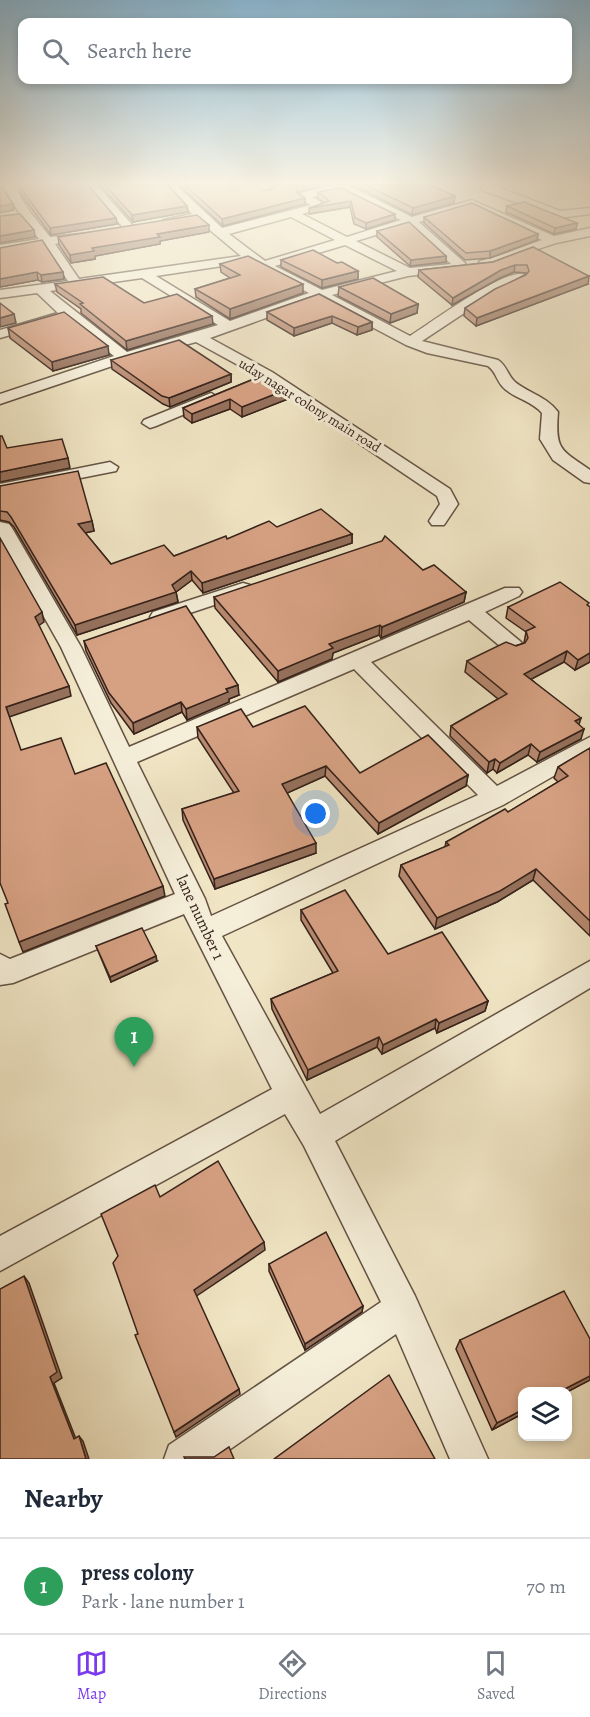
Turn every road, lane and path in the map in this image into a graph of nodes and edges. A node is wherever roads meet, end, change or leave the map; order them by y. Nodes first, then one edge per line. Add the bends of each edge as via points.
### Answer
1 (55, 253) edge
2 (245, 253) edge
3 (304, 253) edge
4 (373, 253) edge
5 (441, 253) edge
6 (518, 253) edge
7 (251, 258) junction
8 (264, 265) junction
9 (408, 272) junction
10 (459, 272) junction
11 (145, 274) junction
12 (520, 277) edge
13 (76, 284) junction
14 (40, 289) junction
15 (0, 294) edge
16 (320, 294) junction
17 (68, 315) junction
18 (228, 326) junction
19 (0, 334) edge
20 (198, 337) junction
21 (411, 342) junction
22 (125, 357) junction
23 (267, 375) junction
24 (246, 384) edge
25 (225, 393) edge
26 (0, 399) edge
27 (150, 423) dead end
28 (110, 467) dead end
29 (590, 478) edge
30 (0, 489) edge
31 (438, 521) dead end
32 (0, 527) edge
33 (261, 583) edge
34 (512, 592) dead end
35 (471, 611) junction
36 (138, 624) edge
37 (514, 647) edge
38 (357, 660) junction
39 (590, 745) edge
40 (125, 758) junction
41 (495, 798) junction
42 (192, 899) junction
43 (205, 931) junction
44 (0, 966) edge
45 (590, 973) edge
46 (291, 1095) junction
47 (315, 1135) junction
48 (0, 1254) edge
49 (403, 1308) junction
50 (183, 1459) edge
51 (469, 1459) edge

1 - 13 street
2 - 7 street
3 - 8 street
4 - 9 street
5 - 10 street
6 - 10 street
7 - 8 street
7 - 11 street
8 - 16 street
9 - 10 street
9 - 16 street
11 - 13 street
11 - 18 street
12 - 21 street via 483,289
13 - 14 street
14 - 15 street
14 - 17 street
16 - 18 street
16 - 21 street
17 - 19 street
17 - 22 street
18 - 20 street
20 - 22 street
20 - 23 street, uday nagar colony main road
21 - 29 street via 483,359 500,368 508,384 541,402 550,412 548,440 559,456
22 - 26 street
23 - 24 street
23 - 31 street, uday nagar colony main road via 444,493 450,504
25 - 27 street
28 - 30 street
32 - 40 street, lane number 1 via 82,644
33 - 36 street
34 - 35 street
35 - 37 street
35 - 38 street
38 - 40 street
38 - 41 street
39 - 41 street
40 - 42 street, lane number 1
41 - 43 street
42 - 43 street, lane number 1
42 - 44 street via 3,974
43 - 46 street, lane number 1
45 - 47 street
46 - 47 street, lane number 1
46 - 48 street
47 - 49 street, lane number 1
49 - 50 street
49 - 51 street, lane number 1

